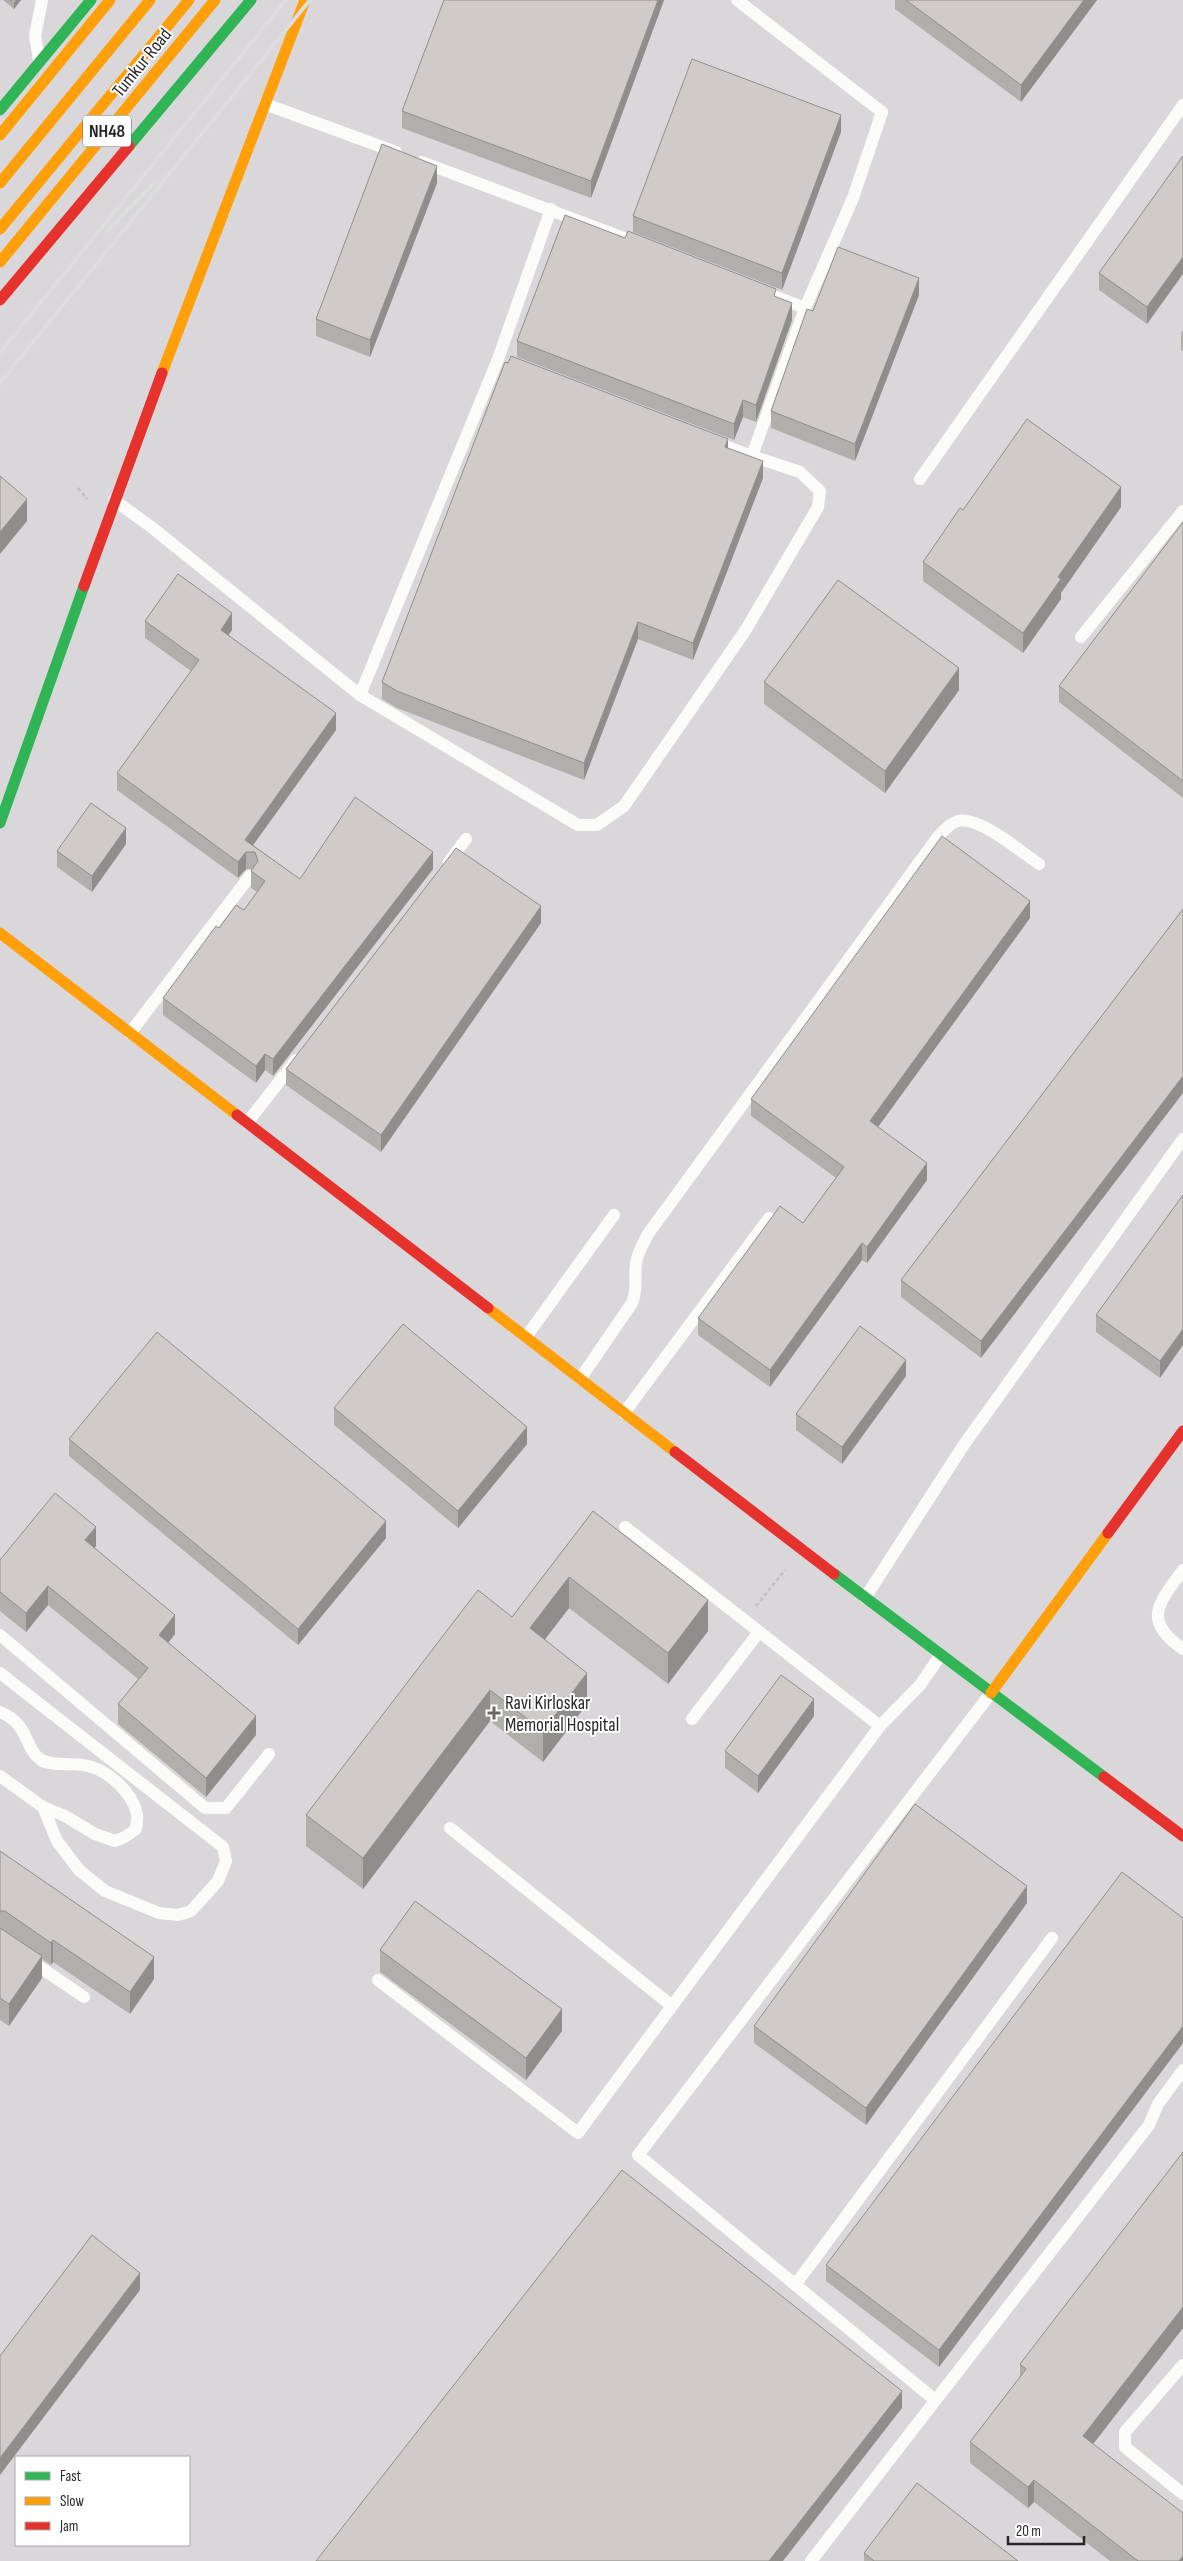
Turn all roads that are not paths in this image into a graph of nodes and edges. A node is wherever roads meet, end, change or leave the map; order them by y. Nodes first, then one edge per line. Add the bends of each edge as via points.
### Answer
1 (42, 0) edge
2 (92, 0) edge
3 (110, 0) edge
4 (150, 0) edge
5 (189, 0) edge
6 (215, 0) edge
7 (250, 0) edge
8 (305, 0) edge
9 (737, 0) edge
10 (40, 62) junction
11 (265, 104) junction
12 (1183, 105) edge
13 (0, 110) edge
14 (0, 135) edge
15 (0, 184) edge
16 (551, 209) junction
17 (0, 229) edge
18 (651, 248) edge
19 (0, 262) edge
20 (769, 294) edge
21 (0, 300) edge
22 (805, 308) junction
23 (697, 435) edge
24 (752, 456) junction
25 (920, 480) dead end
26 (114, 500) junction
27 (1183, 511) edge
28 (1081, 638) dead end
29 (360, 695) junction
30 (0, 823) edge
31 (466, 839) dead end
32 (1038, 864) dead end
33 (442, 870) edge
34 (250, 876) dead end
35 (0, 933) edge
36 (130, 1033) junction
37 (303, 1051) edge
38 (247, 1123) junction
39 (1183, 1139) edge
40 (614, 1215) dead end
41 (769, 1218) edge
42 (526, 1337) junction
43 (580, 1379) junction
44 (624, 1413) junction
45 (1183, 1430) edge
46 (625, 1527) dead end
47 (1183, 1570) edge
48 (865, 1598) junction
49 (759, 1632) junction
50 (0, 1635) edge
51 (1183, 1649) edge
52 (940, 1656) junction
53 (0, 1673) edge
54 (991, 1693) junction
55 (0, 1712) edge
56 (692, 1720) dead end
57 (880, 1726) junction
58 (269, 1754) dead end
59 (0, 1776) edge
60 (43, 1807) junction
61 (450, 1828) dead end
62 (1183, 1836) edge
63 (1052, 1938) dead end
64 (0, 1940) edge
65 (378, 1980) dead end
66 (84, 1997) dead end
67 (672, 2006) junction
68 (1183, 2070) edge
69 (795, 2285) junction
70 (1183, 2365) edge
71 (935, 2400) junction
72 (1183, 2494) edge
73 (811, 2561) edge

1 - 10 lane via 35,36
2 - 10 main road
3 - 14 main road
4 - 15 main road
5 - 17 main road
6 - 19 main road, Tumkur Road / NH48
7 - 21 main road
8 - 11 main road
9 - 22 lane via 882,112 853,198
10 - 13 main road
11 - 16 lane
11 - 26 main road
12 - 25 lane
16 - 18 lane
16 - 29 lane via 503,360
20 - 22 lane
22 - 24 lane
23 - 24 lane
24 - 29 lane via 800,472 820,491 818,507 740,639 624,806 597,825 578,825
26 - 29 lane
26 - 30 main road
27 - 28 lane
31 - 33 lane
32 - 43 lane via 987,828 970,821 958,821 937,838 648,1234 637,1257 636,1292 632,1303
34 - 36 lane
35 - 36 main road
36 - 38 main road
37 - 38 lane
38 - 42 main road
39 - 48 lane via 963,1446
40 - 42 lane
41 - 44 lane
42 - 43 main road
43 - 44 main road
44 - 48 main road
45 - 54 main road
46 - 49 lane
47 - 51 lane via 1159,1606 1158,1624 1167,1638
48 - 52 main road
49 - 56 lane
49 - 57 lane
50 - 58 lane via 205,1808 226,1808
52 - 54 main road
52 - 57 lane via 920,1684
53 - 60 lane via 223,1847 226,1861 218,1881 191,1911 178,1915 158,1914 105,1891 78,1870 57,1841
54 - 62 main road
54 - 69 lane via 638,2155
55 - 60 lane via 14,1720 26,1735 33,1752 43,1761 85,1765 104,1773 127,1792 137,1815 136,1829 115,1841
57 - 67 lane
59 - 60 lane
61 - 67 lane
63 - 69 lane
64 - 66 lane
65 - 67 lane via 578,2133
68 - 71 lane via 1158,2104 1149,2125
69 - 71 lane
70 - 72 lane via 1125,2432 1125,2447
71 - 73 lane

